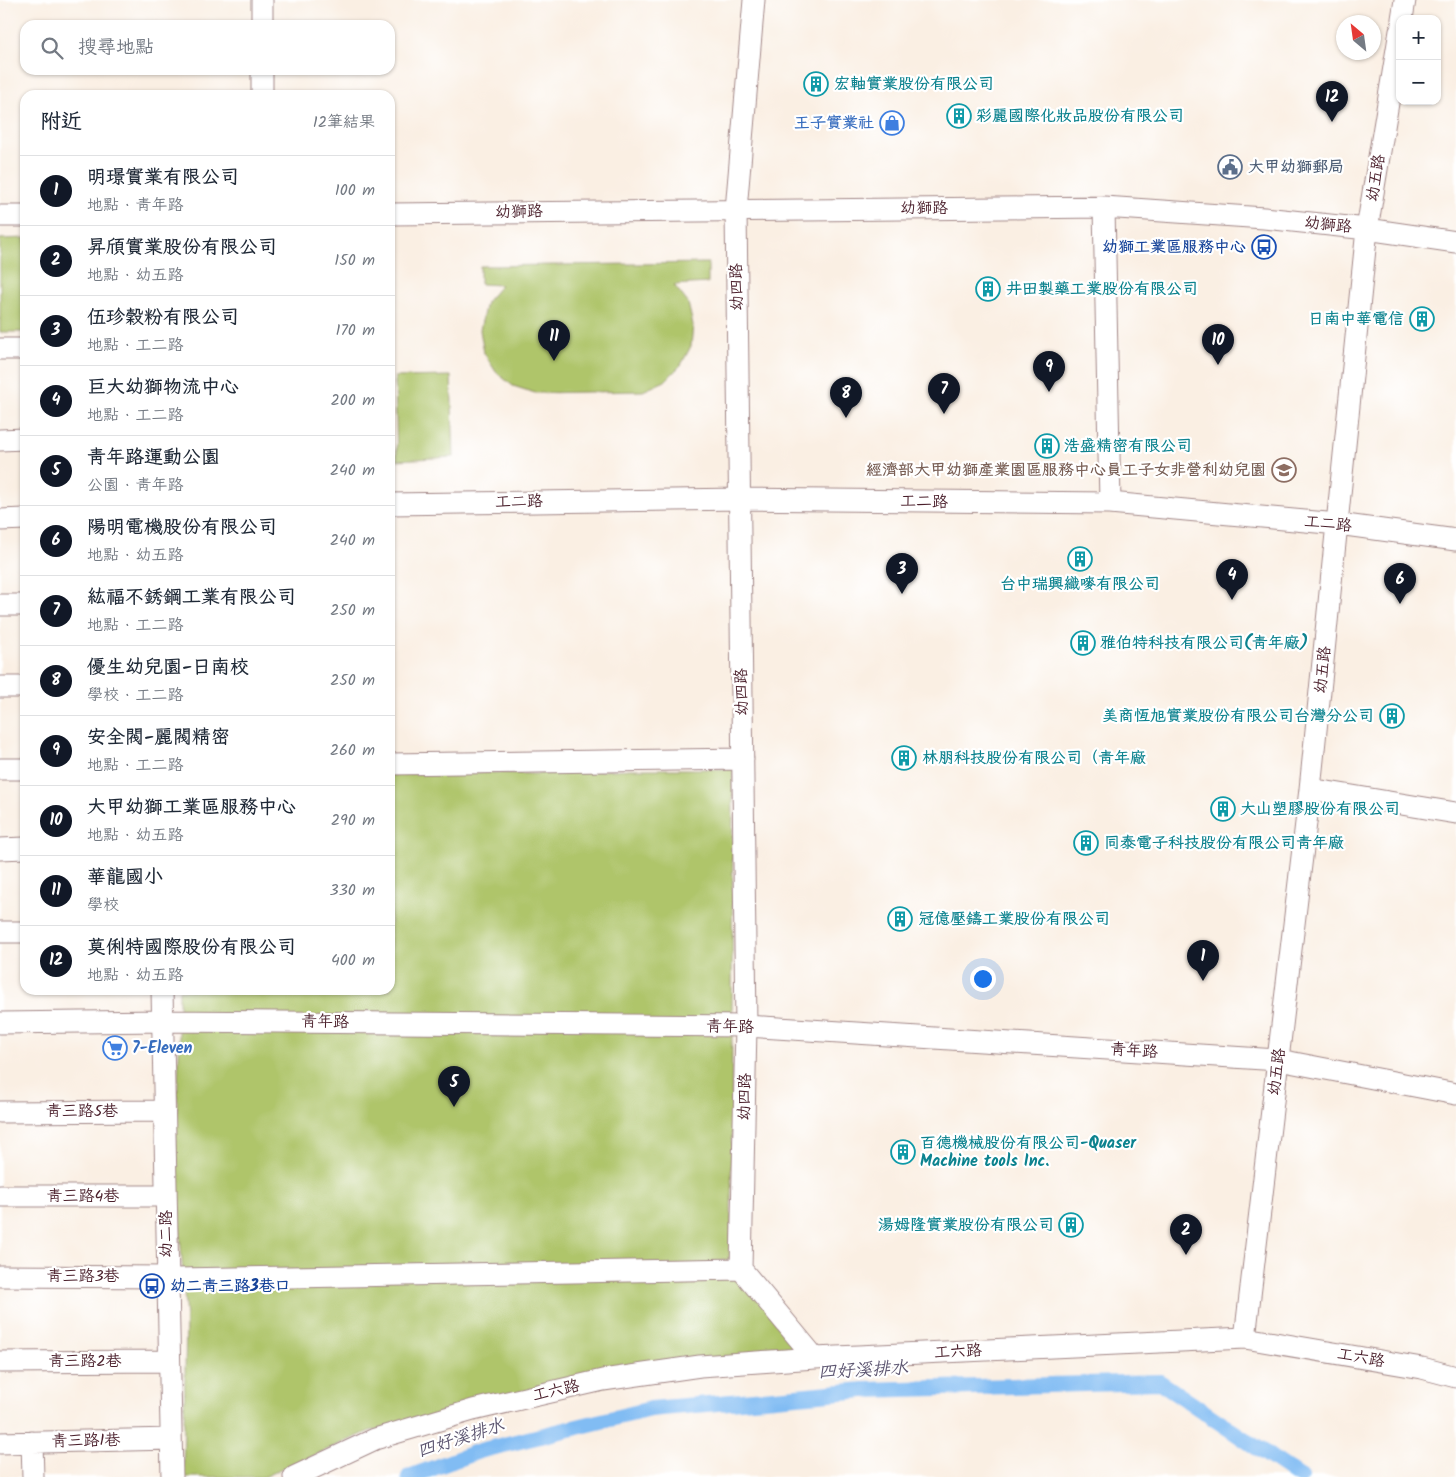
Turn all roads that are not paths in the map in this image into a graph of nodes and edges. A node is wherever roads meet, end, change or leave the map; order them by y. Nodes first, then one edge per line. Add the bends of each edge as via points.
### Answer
1 (262, 0) edge
2 (754, 0) edge
3 (1405, 0) edge
4 (1403, 15) edge
5 (262, 20) edge
6 (1396, 55) edge
7 (262, 75) edge
8 (262, 90) edge
9 (1104, 207) junction
10 (736, 210) junction
11 (395, 214) edge
12 (0, 216) edge
13 (20, 216) edge
14 (1367, 229) junction
15 (1456, 242) edge
16 (0, 349) edge
17 (20, 349) edge
18 (20, 439) edge
19 (0, 440) edge
20 (740, 499) junction
21 (1110, 503) junction
22 (395, 504) edge
23 (20, 519) edge
24 (0, 520) edge
25 (1338, 524) junction
26 (1456, 540) edge
27 (0, 605) edge
28 (20, 605) edge
29 (0, 687) edge
30 (20, 687) edge
31 (742, 759) junction
32 (395, 764) edge
33 (0, 769) edge
34 (20, 769) edge
35 (1310, 789) junction
36 (1456, 813) edge
37 (20, 848) edge
38 (0, 849) edge
39 (0, 932) edge
40 (20, 932) edge
41 (162, 995) edge
42 (162, 1021) junction
43 (0, 1023) edge
44 (746, 1026) junction
45 (1279, 1060) junction
46 (1456, 1094) edge
47 (164, 1111) junction
48 (0, 1112) edge
49 (0, 1196) edge
50 (166, 1196) junction
51 (741, 1269) junction
52 (0, 1276) edge
53 (167, 1277) junction
54 (1245, 1338) junction
55 (815, 1358) junction
56 (170, 1361) junction
57 (0, 1362) edge
58 (1456, 1377) edge
59 (171, 1439) junction
60 (0, 1442) edge
61 (32, 1442) junction
62 (33, 1477) edge
63 (172, 1477) edge
64 (294, 1477) edge

1 - 5 street
2 - 10 street, 幼四路
3 - 4 street
6 - 14 street, 幼五路
7 - 8 street
9 - 10 street, 幼獅路
9 - 14 street, 幼獅路
9 - 21 street
10 - 11 street, 幼獅路
10 - 20 street, 幼四路
12 - 13 street
14 - 15 street, 幼獅路
14 - 25 street, 幼五路
16 - 17 street
18 - 19 street
20 - 21 street, 工二路
20 - 22 street, 工二路
20 - 31 street, 幼四路
21 - 25 street, 工二路
23 - 24 street
25 - 26 street, 工二路
25 - 35 street, 幼五路
27 - 28 street
29 - 30 street
31 - 32 street
31 - 44 street, 幼四路
33 - 34 street
35 - 36 street
35 - 45 street, 幼五路
37 - 38 street
39 - 40 street
41 - 42 street, 幼二路
42 - 43 street, 青年路
42 - 44 street, 青年路
42 - 47 street, 幼二路
44 - 45 street, 青年路
44 - 51 street, 幼四路
45 - 46 street, 青年路
45 - 54 street, 幼五路
47 - 48 street, 青三路5巷
47 - 50 street, 幼二路
49 - 50 street, 青三路4巷
50 - 53 street, 幼二路
51 - 53 street, 青三路3巷
51 - 55 street
52 - 53 street, 青三路3巷
53 - 56 street, 幼二路
54 - 55 street, 工六路
54 - 58 street, 工六路 via 1422,1368
55 - 64 street, 工六路 via 700,1366 603,1380 473,1410 375,1439
56 - 57 street, 青三路2巷
56 - 59 street, 幼二路
59 - 61 street, 青三路1巷
59 - 63 street, 幼二路
60 - 61 street, 青三路1巷
61 - 62 street

